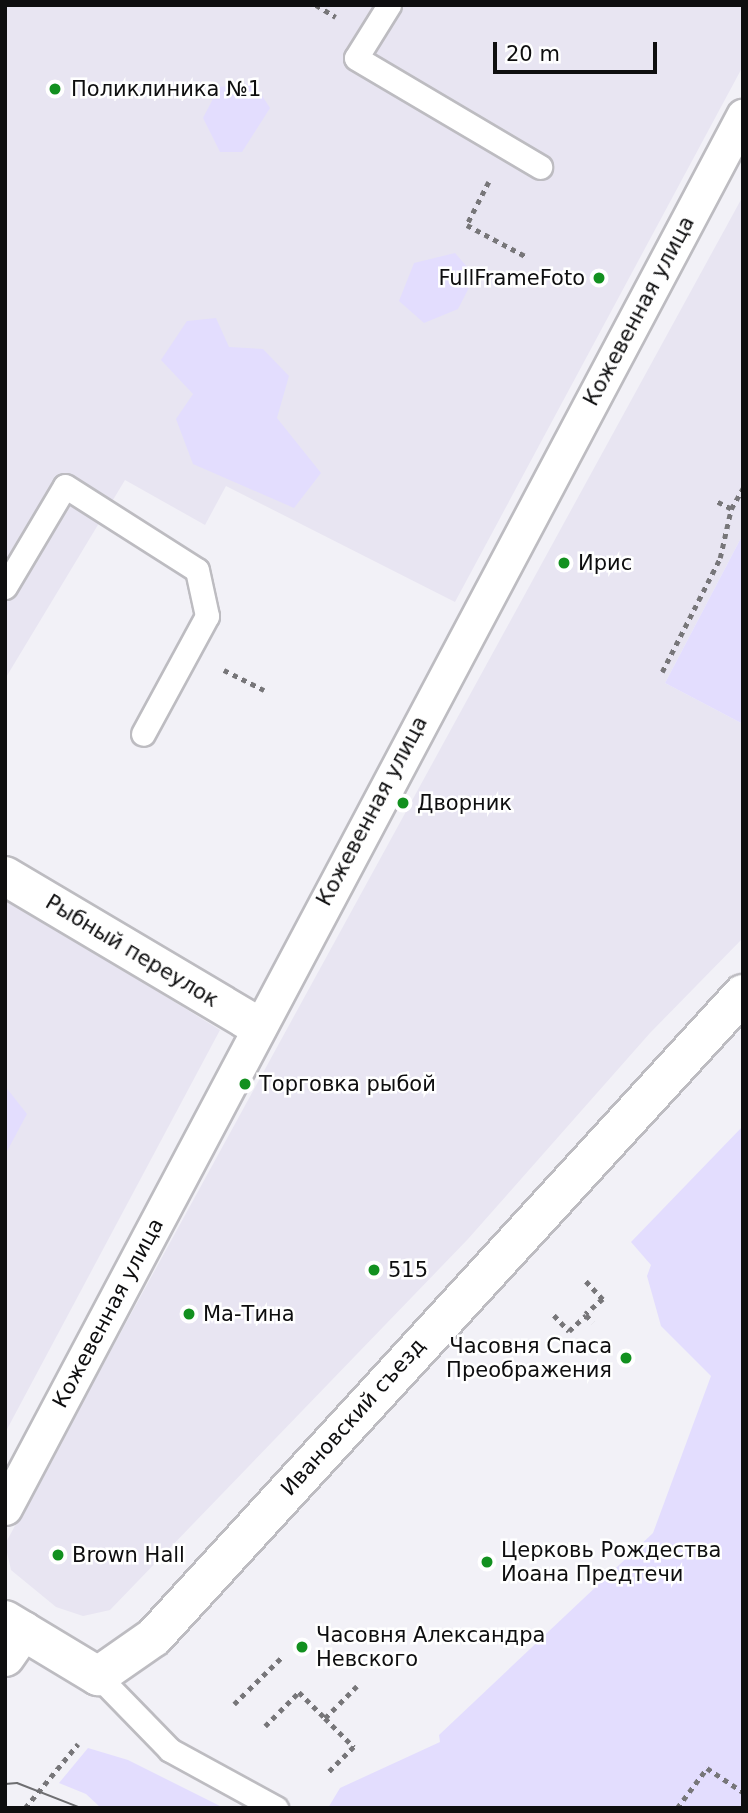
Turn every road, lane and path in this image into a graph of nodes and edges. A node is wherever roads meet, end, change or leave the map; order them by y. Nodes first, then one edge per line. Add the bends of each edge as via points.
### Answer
1 (389, 5) edge
2 (743, 116) edge
3 (540, 167) dead end
4 (467, 225) dead end
5 (525, 256) dead end
6 (743, 488) edge
7 (715, 501) dead end
8 (731, 509) junction
9 (5, 587) edge
10 (662, 672) dead end
11 (142, 734) dead end
12 (5, 876) edge
13 (743, 994) edge
14 (258, 1026) junction
15 (586, 1281) dead end
16 (554, 1315) dead end
17 (586, 1315) junction
18 (593, 1322) dead end
19 (5, 1508) edge
20 (11, 1636) edge
21 (282, 1657) dead end
22 (98, 1676) junction
23 (356, 1686) dead end
24 (234, 1704) dead end
25 (325, 1718) junction
26 (265, 1726) dead end
27 (78, 1744) dead end
28 (329, 1772) dead end
29 (743, 1792) edge
30 (25, 1808) edge
31 (276, 1808) edge
32 (677, 1808) edge

1 - 3 lane via 356,58
2 - 14 street, Кожевенная улица
4 - 5 path
6 - 8 path
7 - 8 path
8 - 10 path via 720,558
9 - 11 lane via 65,486 197,570 207,616
12 - 14 street, Рыбный переулок
13 - 22 street, Ивановский съезд via 154,1637
14 - 19 street, Кожевенная улица
15 - 17 path via 603,1298
16 - 17 path via 569,1331
17 - 18 path
20 - 22 street
21 - 24 path
22 - 31 lane via 170,1750
23 - 25 path
25 - 26 path via 299,1692
25 - 28 path via 354,1747
27 - 30 path
29 - 32 path via 707,1768

